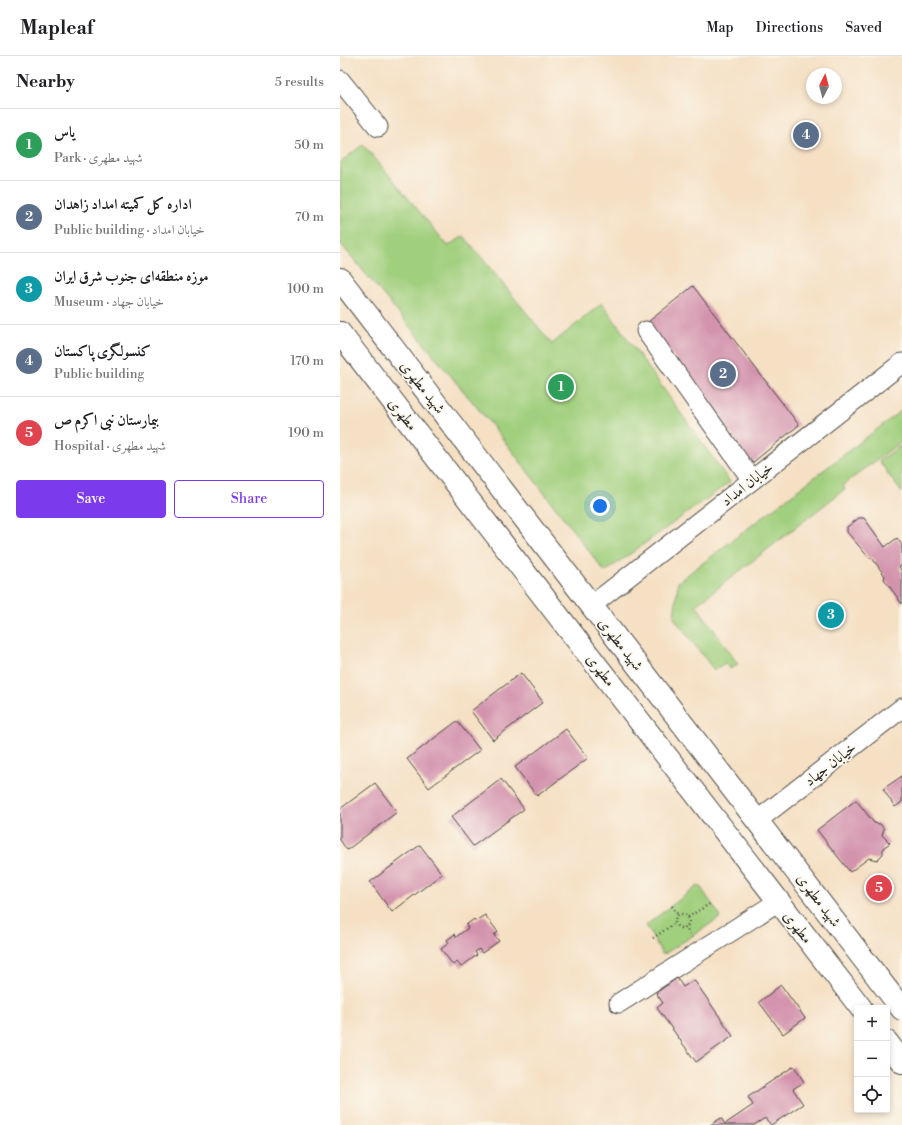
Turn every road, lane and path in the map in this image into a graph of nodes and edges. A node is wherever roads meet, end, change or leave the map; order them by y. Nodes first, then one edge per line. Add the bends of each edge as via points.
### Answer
1 (340, 80) edge
2 (378, 127) dead end
3 (340, 279) edge
4 (646, 331) dead end
5 (340, 333) edge
6 (902, 363) edge
7 (752, 480) junction
8 (588, 601) junction
9 (560, 618) junction
10 (902, 708) edge
11 (758, 820) junction
12 (778, 901) junction
13 (711, 902) dead end
14 (672, 906) dead end
15 (678, 915) junction
16 (688, 917) junction
17 (675, 923) junction
18 (653, 938) dead end
19 (692, 938) junction
20 (619, 1002) dead end
21 (859, 1005) edge
22 (902, 1009) edge
23 (890, 1046) edge
24 (902, 1062) edge

1 - 2 street
3 - 8 main road, شهید مطهری
4 - 7 street
5 - 9 main road, مطهری
6 - 7 street, خیابان امداد
7 - 8 street, خیابان امداد
8 - 9 main road
8 - 11 main road, شهید مطهری
9 - 12 main road, مطهری
10 - 11 street, خیابان جهاد
11 - 22 main road, شهید مطهری
12 - 19 street
12 - 21 main road, مطهری
13 - 16 path
14 - 15 path
15 - 16 path via 685,914
15 - 17 path
16 - 19 path
17 - 18 path
17 - 19 path
19 - 20 street
23 - 24 main road

